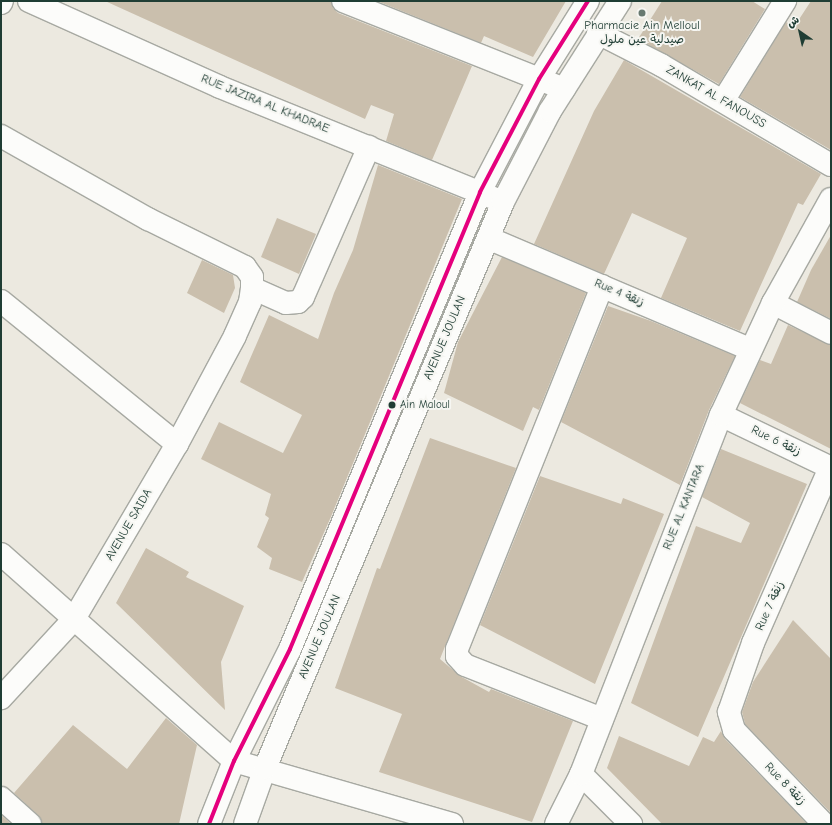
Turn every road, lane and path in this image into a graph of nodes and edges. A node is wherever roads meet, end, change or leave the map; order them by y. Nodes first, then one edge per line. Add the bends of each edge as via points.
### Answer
1 (29, 1) edge
2 (343, 1) edge
3 (588, 1) edge
4 (620, 1) edge
5 (785, 1) edge
6 (598, 33) junction
7 (539, 79) junction
8 (564, 89) junction
9 (724, 101) junction
10 (1, 136) edge
11 (369, 147) junction
12 (831, 165) edge
13 (480, 192) junction
14 (831, 199) edge
15 (503, 202) junction
16 (488, 238) junction
17 (602, 286) junction
18 (252, 288) junction
19 (1, 301) edge
20 (773, 303) junction
21 (831, 333) edge
22 (750, 349) junction
23 (721, 415) junction
24 (177, 444) junction
25 (831, 468) edge
26 (1, 554) edge
27 (74, 619) junction
28 (1, 698) edge
29 (602, 719) junction
30 (747, 744) joint
31 (234, 761) junction
32 (265, 768) junction
33 (581, 774) junction
34 (1, 798) edge
35 (30, 824) edge
36 (209, 824) edge
37 (245, 824) edge
38 (452, 824) edge
39 (556, 824) edge
40 (631, 824) edge
41 (824, 824) edge

1 - 11 street, RUE JAZIRA AL KHADRAE via 220,87
2 - 7 street
3 - 7 street, AVENUE JOULAN
4 - 6 street, AVENUE JOULAN
5 - 9 street
6 - 8 street, AVENUE JOULAN
6 - 9 street, ZANKAT AL FANOUSS
7 - 8 street
7 - 13 street, AVENUE JOULAN
8 - 15 street, AVENUE JOULAN
9 - 12 street, ZANKAT AL FANOUSS
10 - 18 street via 148,219 245,267 252,277
11 - 13 street, RUE JAZIRA AL KHADRAE
11 - 18 street via 303,297 298,302 286,303
13 - 15 street, RUE JAZIRA AL KHADRAE
13 - 31 street, AVENUE JOULAN via 290,649
14 - 20 street, RUE AL KANTARA
15 - 16 street, AVENUE JOULAN
16 - 17 street, Rue 4 زنقة
16 - 32 street, AVENUE JOULAN
17 - 22 street, Rue 4 زنقة
17 - 29 street via 457,649 457,656 465,665
18 - 24 street, AVENUE SAIDA via 250,302 235,336
19 - 24 street
20 - 21 street
20 - 22 street, RUE AL KANTARA
22 - 23 street, RUE AL KANTARA
23 - 25 street, Rue 6 زنقة
23 - 29 street, RUE AL KANTARA
24 - 27 street, AVENUE SAIDA
25 - 30 street, Rue 7 زنقة via 811,507 731,702 730,721 734,730
26 - 27 street
27 - 28 street, AVENUE SAIDA
27 - 31 street
29 - 33 street, RUE AL KANTARA
30 - 41 street, Rue 8 زنقة
31 - 32 street
31 - 36 street, AVENUE JOULAN
32 - 37 street, AVENUE JOULAN
32 - 38 street
33 - 39 street, RUE AL KANTARA
33 - 40 street
34 - 35 street

